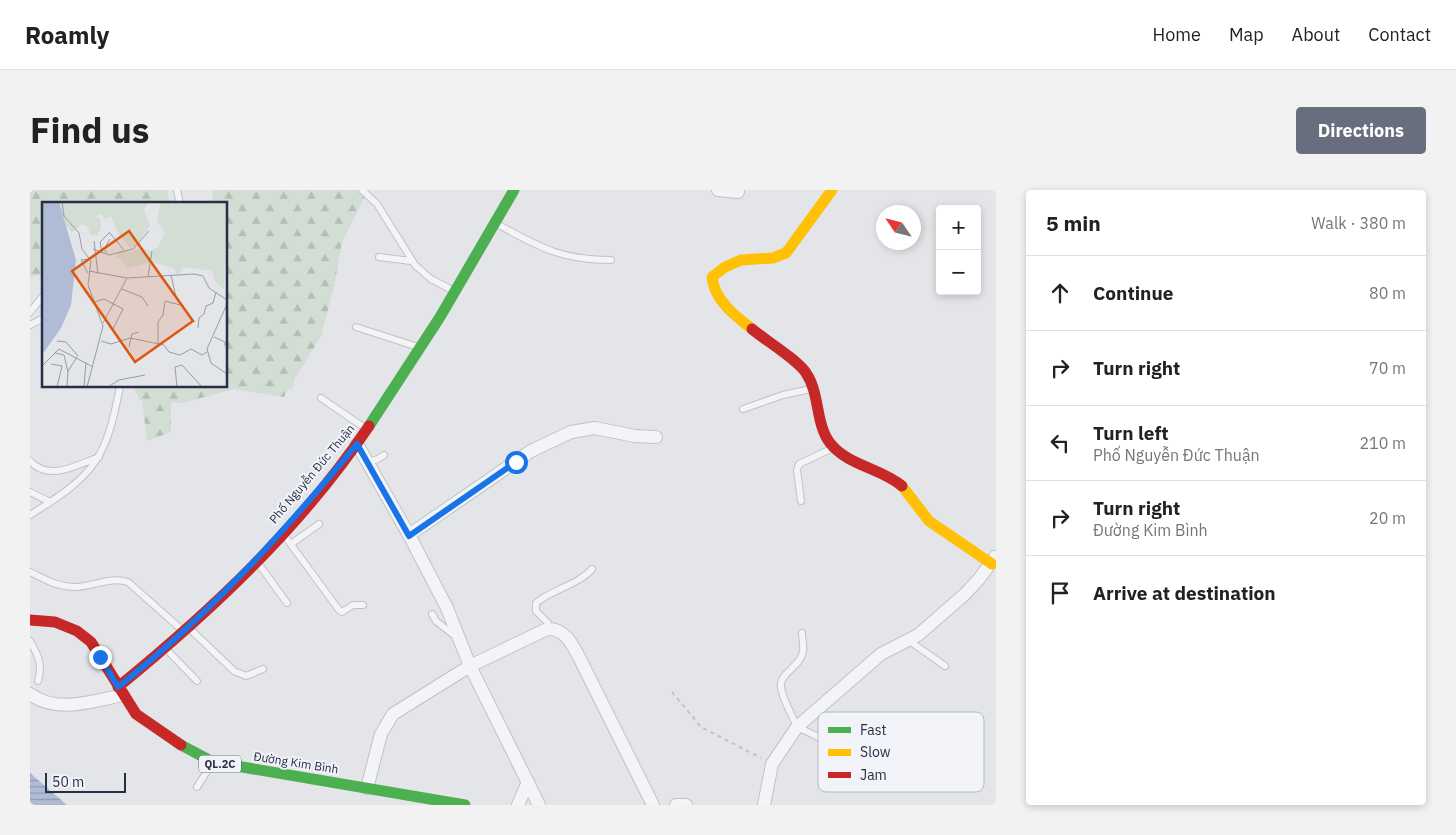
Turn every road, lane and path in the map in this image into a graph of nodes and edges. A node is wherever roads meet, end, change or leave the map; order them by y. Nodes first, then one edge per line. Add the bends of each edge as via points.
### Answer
1 (362, 190) edge
2 (514, 190) edge
3 (718, 190) edge
4 (832, 190) edge
5 (738, 192) dead end
6 (495, 223) junction
7 (378, 257) dead end
8 (611, 260) dead end
9 (411, 261) junction
10 (455, 292) junction
11 (42, 297) edge
12 (30, 312) edge
13 (42, 319) edge
14 (30, 325) edge
15 (356, 327) dead end
16 (421, 348) junction
17 (120, 388) edge
18 (812, 389) junction
19 (321, 398) dead end
20 (743, 409) dead end
21 (366, 429) junction
22 (656, 436) dead end
23 (357, 444) junction
24 (834, 447) junction
25 (384, 455) dead end
26 (100, 456) junction
27 (30, 461) edge
28 (367, 462) junction
29 (30, 492) edge
30 (800, 501) dead end
31 (50, 502) junction
32 (30, 515) edge
33 (319, 524) dead end
34 (282, 532) junction
35 (409, 536) junction
36 (292, 544) junction
37 (256, 560) junction
38 (994, 560) edge
39 (592, 569) dead end
40 (30, 572) edge
41 (287, 603) dead end
42 (363, 605) dead end
43 (432, 614) dead end
44 (32, 623) edge
45 (547, 629) junction
46 (187, 630) junction
47 (802, 633) dead end
48 (458, 638) junction
49 (908, 640) junction
50 (30, 641) edge
51 (166, 649) junction
52 (470, 666) junction
53 (945, 666) dead end
54 (263, 669) dead end
55 (38, 681) dead end
56 (197, 681) dead end
57 (120, 691) junction
58 (672, 692) dead end
59 (30, 694) edge
60 (797, 726) junction
61 (818, 736) edge
62 (213, 762) junction
63 (772, 764) junction
64 (528, 782) junction
65 (197, 788) dead end
66 (367, 788) junction
67 (466, 805) edge
68 (518, 805) edge
69 (539, 805) edge
70 (654, 805) edge
71 (676, 805) edge
72 (686, 805) edge
73 (764, 805) edge

1 - 9 lane via 377,204
2 - 6 street, Phố Nguyễn Đức Thuận
3 - 5 street
4 - 18 street via 786,253 776,259 738,261 719,271 710,282 719,301 802,369
6 - 8 lane via 564,256
6 - 10 street, Phố Nguyễn Đức Thuận
7 - 9 lane
9 - 10 lane via 431,279
10 - 16 street, Phố Nguyễn Đức Thuận
11 - 12 lane
13 - 14 lane
15 - 16 lane
16 - 21 street, Phố Nguyễn Đức Thuận
17 - 26 lane via 112,428
18 - 20 lane
18 - 24 street via 824,431
19 - 21 lane
21 - 23 street, Phố Nguyễn Đức Thuận
22 - 35 street via 635,436 594,428 571,432 532,451
23 - 28 street
23 - 34 street, Phố Nguyễn Đức Thuận
24 - 30 lane via 799,464
24 - 38 street via 852,460 894,479 904,487 929,521
25 - 28 lane
26 - 27 lane via 47,472
26 - 31 lane via 70,490
28 - 35 street
29 - 31 lane
31 - 32 lane
33 - 36 lane
34 - 36 lane
34 - 37 street, Phố Nguyễn Đức Thuận
35 - 48 street via 447,608
36 - 42 lane via 339,610 342,612 353,605
37 - 41 lane
37 - 46 street, Phố Nguyễn Đức Thuận
38 - 49 street via 964,595
39 - 45 lane via 581,579 536,603 536,611 548,623
40 - 46 lane via 57,585 128,582
43 - 48 lane
44 - 57 street, Đường Kim Bình / QL.2C via 66,626 91,642
45 - 52 street
45 - 70 street via 569,639
46 - 51 street, Phố Nguyễn Đức Thuận
46 - 54 lane via 234,671 246,676
47 - 60 lane via 803,652 780,683
48 - 52 street
49 - 53 lane
49 - 60 street via 881,654
50 - 55 lane via 40,659
51 - 56 lane
51 - 57 street, Phố Nguyễn Đức Thuận
52 - 64 street
52 - 66 street via 393,714 381,734
57 - 59 street via 67,705 49,705
57 - 62 street, Đường Kim Bình / QL.2C via 143,721 167,738
58 - 63 path via 701,727
60 - 61 lane
60 - 63 street
62 - 65 lane
62 - 66 street, Đường Kim Bình / QL.2C
63 - 73 street
64 - 68 street
64 - 69 street
66 - 67 street, Đường Kim Bình / QL.2C
71 - 72 street

